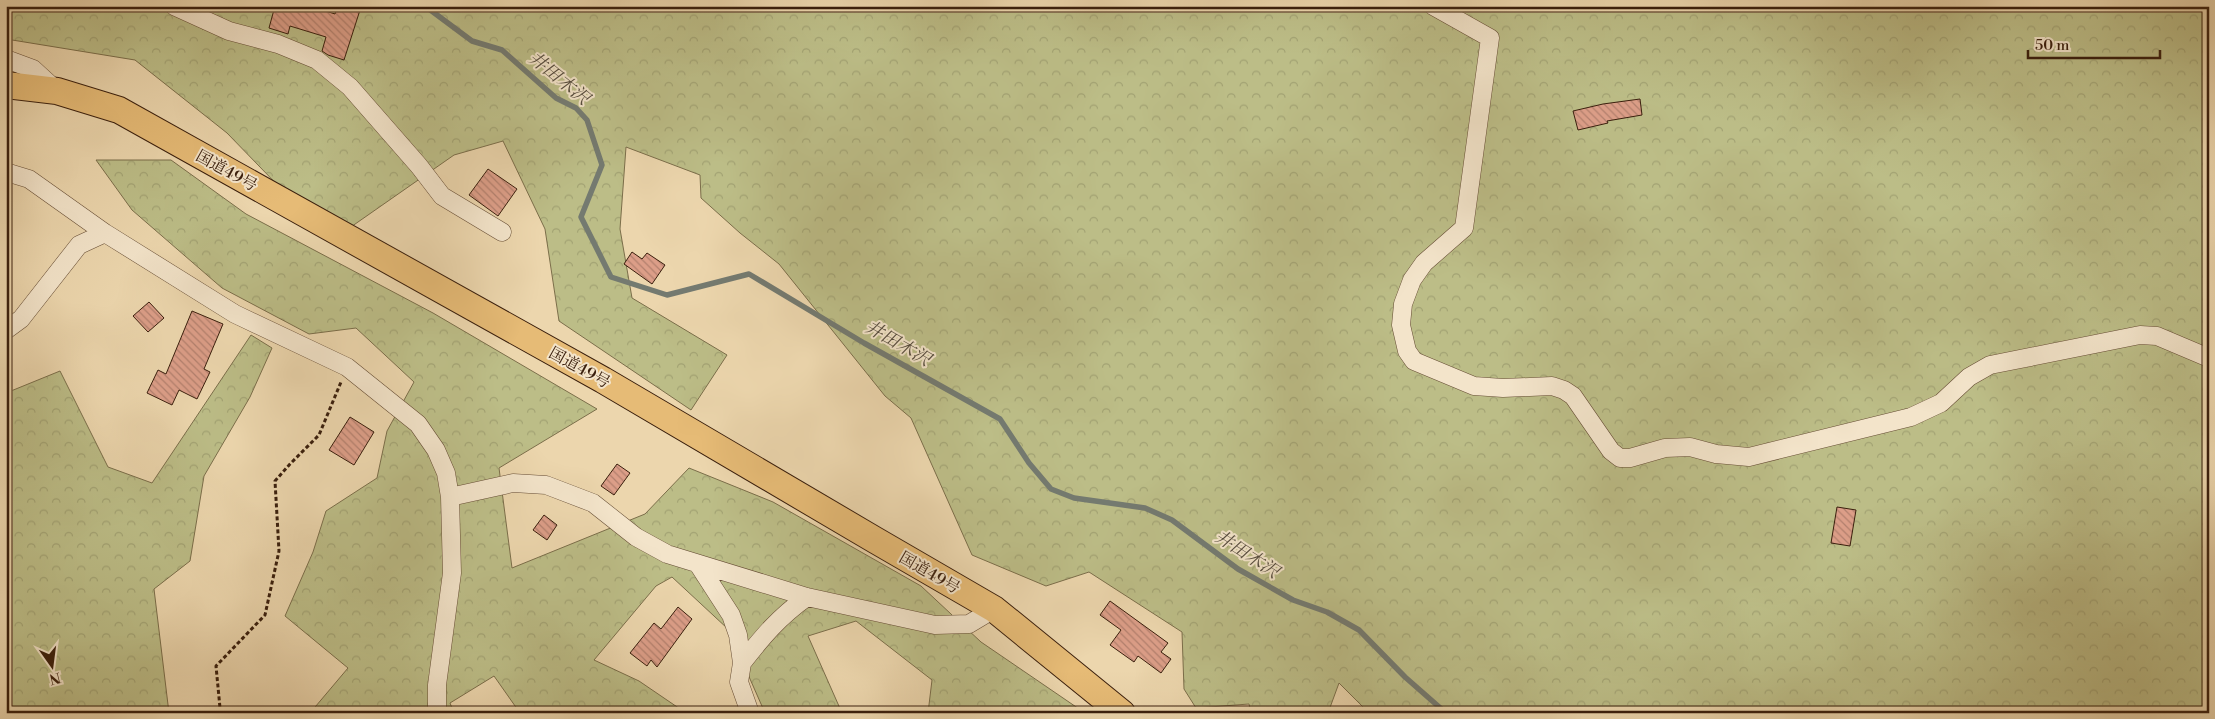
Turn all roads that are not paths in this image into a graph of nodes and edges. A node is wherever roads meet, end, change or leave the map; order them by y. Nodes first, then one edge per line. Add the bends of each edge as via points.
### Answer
1 (174, 6) edge
2 (1433, 6) edge
3 (6, 58) edge
4 (6, 85) edge
5 (57, 91) junction
6 (6, 172) edge
7 (502, 232) dead end
8 (105, 233) junction
9 (6, 330) edge
10 (2209, 358) edge
11 (450, 497) junction
12 (698, 564) junction
13 (807, 597) junction
14 (994, 609) junction
15 (742, 663) junction
16 (437, 713) edge
17 (750, 713) edge
18 (1122, 713) edge

1 - 7 street via 229,31 278,44 317,60 350,87 420,166 442,196
2 - 10 street via 1490,38 1464,228 1424,263 1412,280 1403,304 1401,325 1407,351 1414,361 1474,386 1552,386 1564,390 1573,396 1611,451 1620,458 1665,448 1690,447 1716,454 1749,457 1911,417 1941,404 1969,376 1990,365 2140,335 2157,336
3 - 5 street via 34,68
4 - 5 highway, 国道49号
5 - 14 highway, 国道49号 via 128,114 603,380
6 - 8 street via 29,179
8 - 9 street via 79,245 20,319
8 - 11 street via 235,314 347,367 418,424 436,450 446,473
11 - 12 street via 513,483 546,485 592,503 636,537 666,554
11 - 16 street via 452,573
12 - 13 street
12 - 15 street via 731,614
13 - 14 street via 935,626 970,624
13 - 15 street via 767,630
14 - 18 highway, 国道49号
15 - 17 street via 740,682

